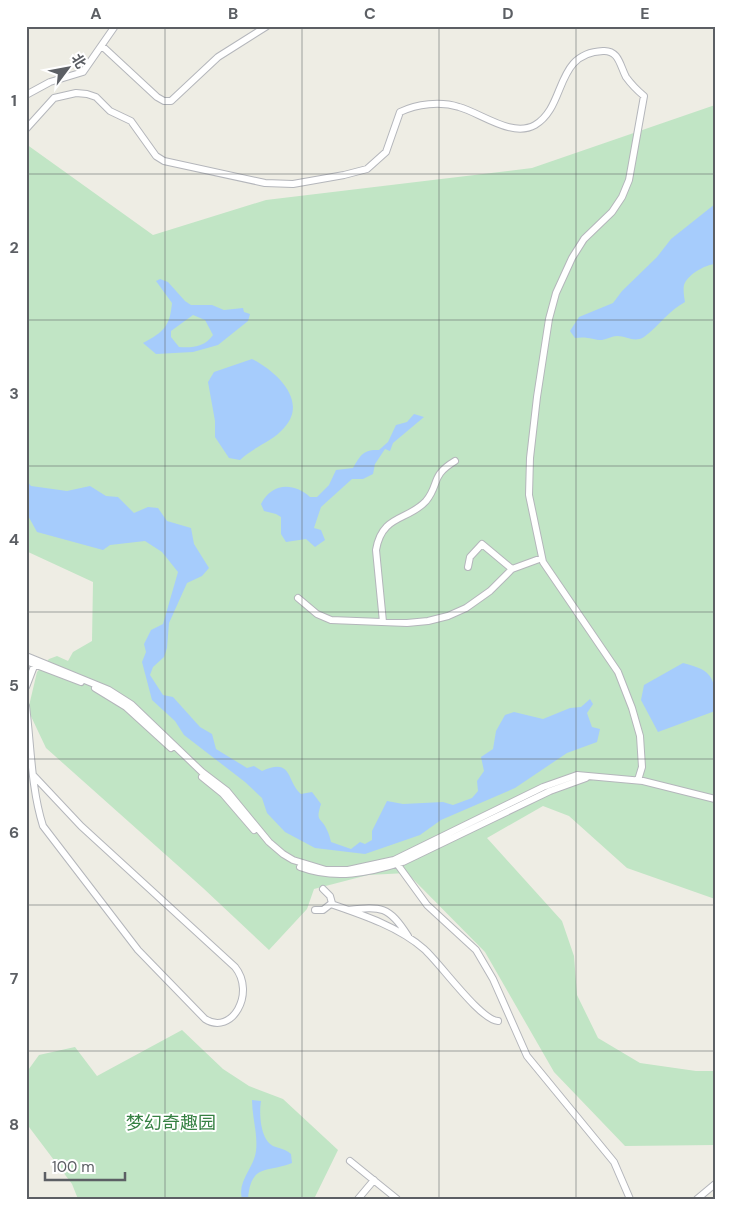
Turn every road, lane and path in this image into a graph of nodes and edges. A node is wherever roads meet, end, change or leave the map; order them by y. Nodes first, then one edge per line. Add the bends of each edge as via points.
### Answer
1 (115, 26) edge
2 (267, 26) edge
3 (102, 46) junction
4 (26, 95) edge
5 (26, 129) edge
6 (455, 461) dead end
7 (542, 558) junction
8 (468, 567) dead end
9 (512, 569) junction
10 (298, 598) dead end
11 (383, 622) junction
12 (26, 656) edge
13 (26, 662) edge
14 (36, 662) junction
15 (26, 686) edge
16 (26, 706) edge
17 (34, 776) junction
18 (638, 780) junction
19 (715, 799) edge
20 (396, 862) junction
21 (323, 889) dead end
22 (331, 904) junction
23 (315, 910) dead end
24 (348, 910) junction
25 (408, 937) junction
26 (498, 1021) dead end
27 (350, 1161) dead end
28 (374, 1180) junction
29 (715, 1184) edge
30 (358, 1199) edge
31 (397, 1199) edge
32 (630, 1199) edge
33 (697, 1199) edge

1 - 3 street
2 - 3 street via 218,57 171,101 157,97
3 - 4 street via 83,72 50,82
5 - 7 street via 54,98 87,94 131,121 156,156 164,161 265,183 293,184 367,169 386,152 400,112 416,105 458,106 504,125 518,128 534,126 553,104 571,64 586,54 605,50 617,56 626,76 644,96 629,180 612,212 584,239 572,258 556,293 549,319 529,476 529,495
6 - 11 street via 443,468 427,500 390,524 378,542
7 - 9 street
7 - 18 street via 618,672 640,736 642,767
8 - 9 street via 474,550 482,544
9 - 11 street via 477,602 448,616 407,623
10 - 11 street via 317,614 331,620
12 - 14 street
13 - 14 street
14 - 15 street
14 - 20 street via 109,690 131,704 202,772 227,791 269,842 293,860 338,871
16 - 17 street
17 - 17 street via 43,826 138,950 205,1019 219,1023 232,1016 244,994 242,977 235,967 81,826
18 - 19 street
18 - 20 street via 577,775 544,787
20 - 32 street via 427,905 476,950 527,1056 614,1162
21 - 22 street via 330,896
22 - 23 street via 323,910
22 - 24 street
24 - 25 street
24 - 25 street via 380,908 400,924
25 - 26 street via 426,951 472,1003 493,1021
27 - 28 street
28 - 30 street
28 - 31 street
29 - 33 street

